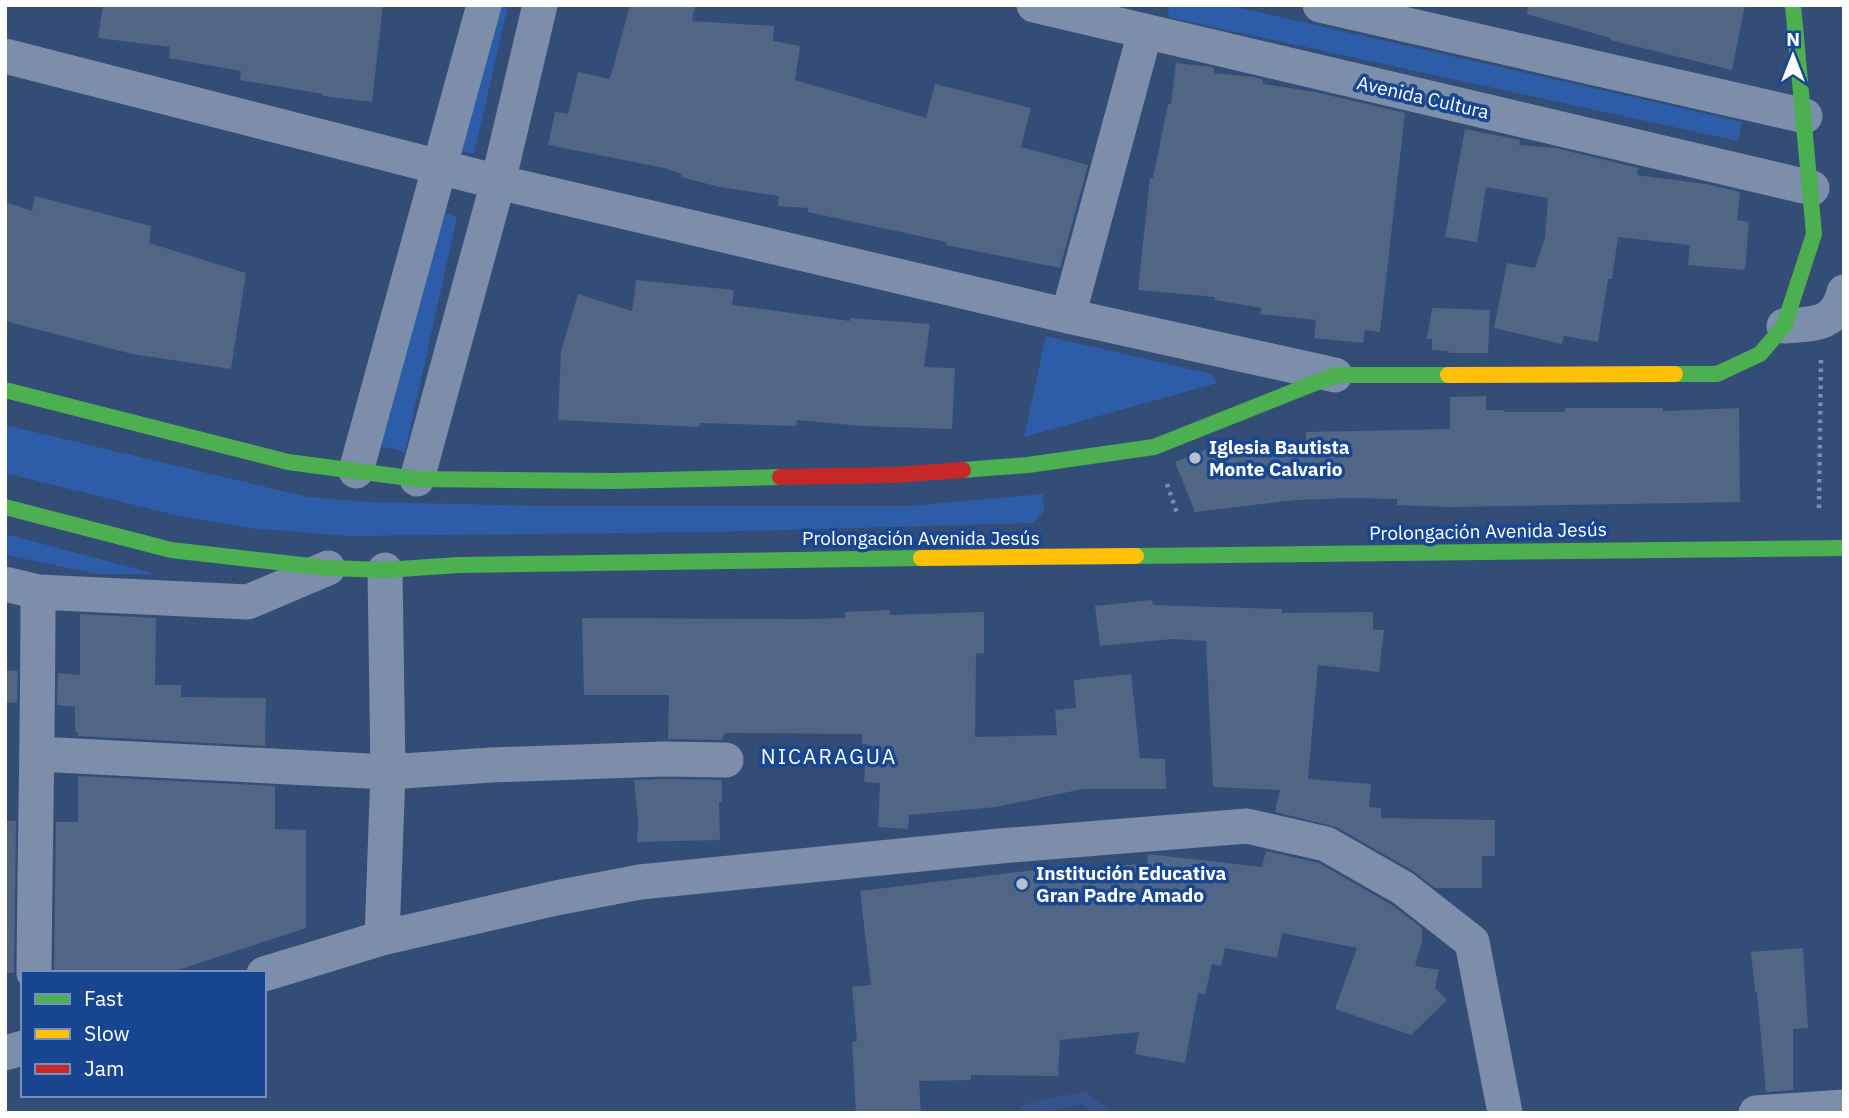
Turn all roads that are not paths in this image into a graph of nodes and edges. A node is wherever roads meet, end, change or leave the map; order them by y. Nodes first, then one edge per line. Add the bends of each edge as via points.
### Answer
1 (484, 5) edge
2 (540, 5) edge
3 (1034, 5) edge
4 (1320, 5) edge
5 (1793, 5) edge
6 (1145, 32) junction
7 (5, 56) edge
8 (1805, 116) junction
9 (439, 168) junction
10 (498, 182) junction
11 (1812, 188) junction
12 (1844, 292) edge
13 (1068, 316) junction
14 (1784, 326) junction
15 (1335, 375) junction
16 (5, 390) edge
17 (356, 471) junction
18 (418, 479) junction
19 (5, 507) edge
20 (1844, 548) edge
21 (328, 568) junction
22 (385, 570) junction
23 (5, 584) edge
24 (38, 592) junction
25 (38, 754) junction
26 (726, 760) dead end
27 (388, 772) junction
28 (20, 835) edge
29 (382, 938) junction
30 (34, 971) edge
31 (266, 973) edge
32 (1844, 1107) edge
33 (1505, 1113) edge
34 (1756, 1113) edge

1 - 9 street
2 - 10 street
3 - 6 street, Avenida Cultura
4 - 8 street
5 - 8 street
6 - 11 street, Avenida Cultura
6 - 13 street
7 - 9 street
8 - 11 street
9 - 10 street
9 - 17 street
10 - 13 street
10 - 18 street
11 - 14 street via 1814,234
12 - 14 street via 1840,308 1821,323
13 - 15 street
14 - 15 street via 1760,354 1717,374
15 - 18 street via 1154,447 1027,465 894,475 614,481
16 - 17 street via 288,462
17 - 18 street
19 - 21 street, Prolongación Avenida Jesús via 171,550
20 - 22 street, Prolongación Avenida Jesús via 732,560
21 - 22 street, Prolongación Avenida Jesús
21 - 24 street via 248,602
22 - 27 street
23 - 24 street
24 - 25 street
25 - 27 street
25 - 28 street
26 - 27 street via 624,760
27 - 29 street
28 - 30 street
29 - 31 street
29 - 33 street via 640,882 1247,826 1326,844 1403,888 1472,942
32 - 34 street

